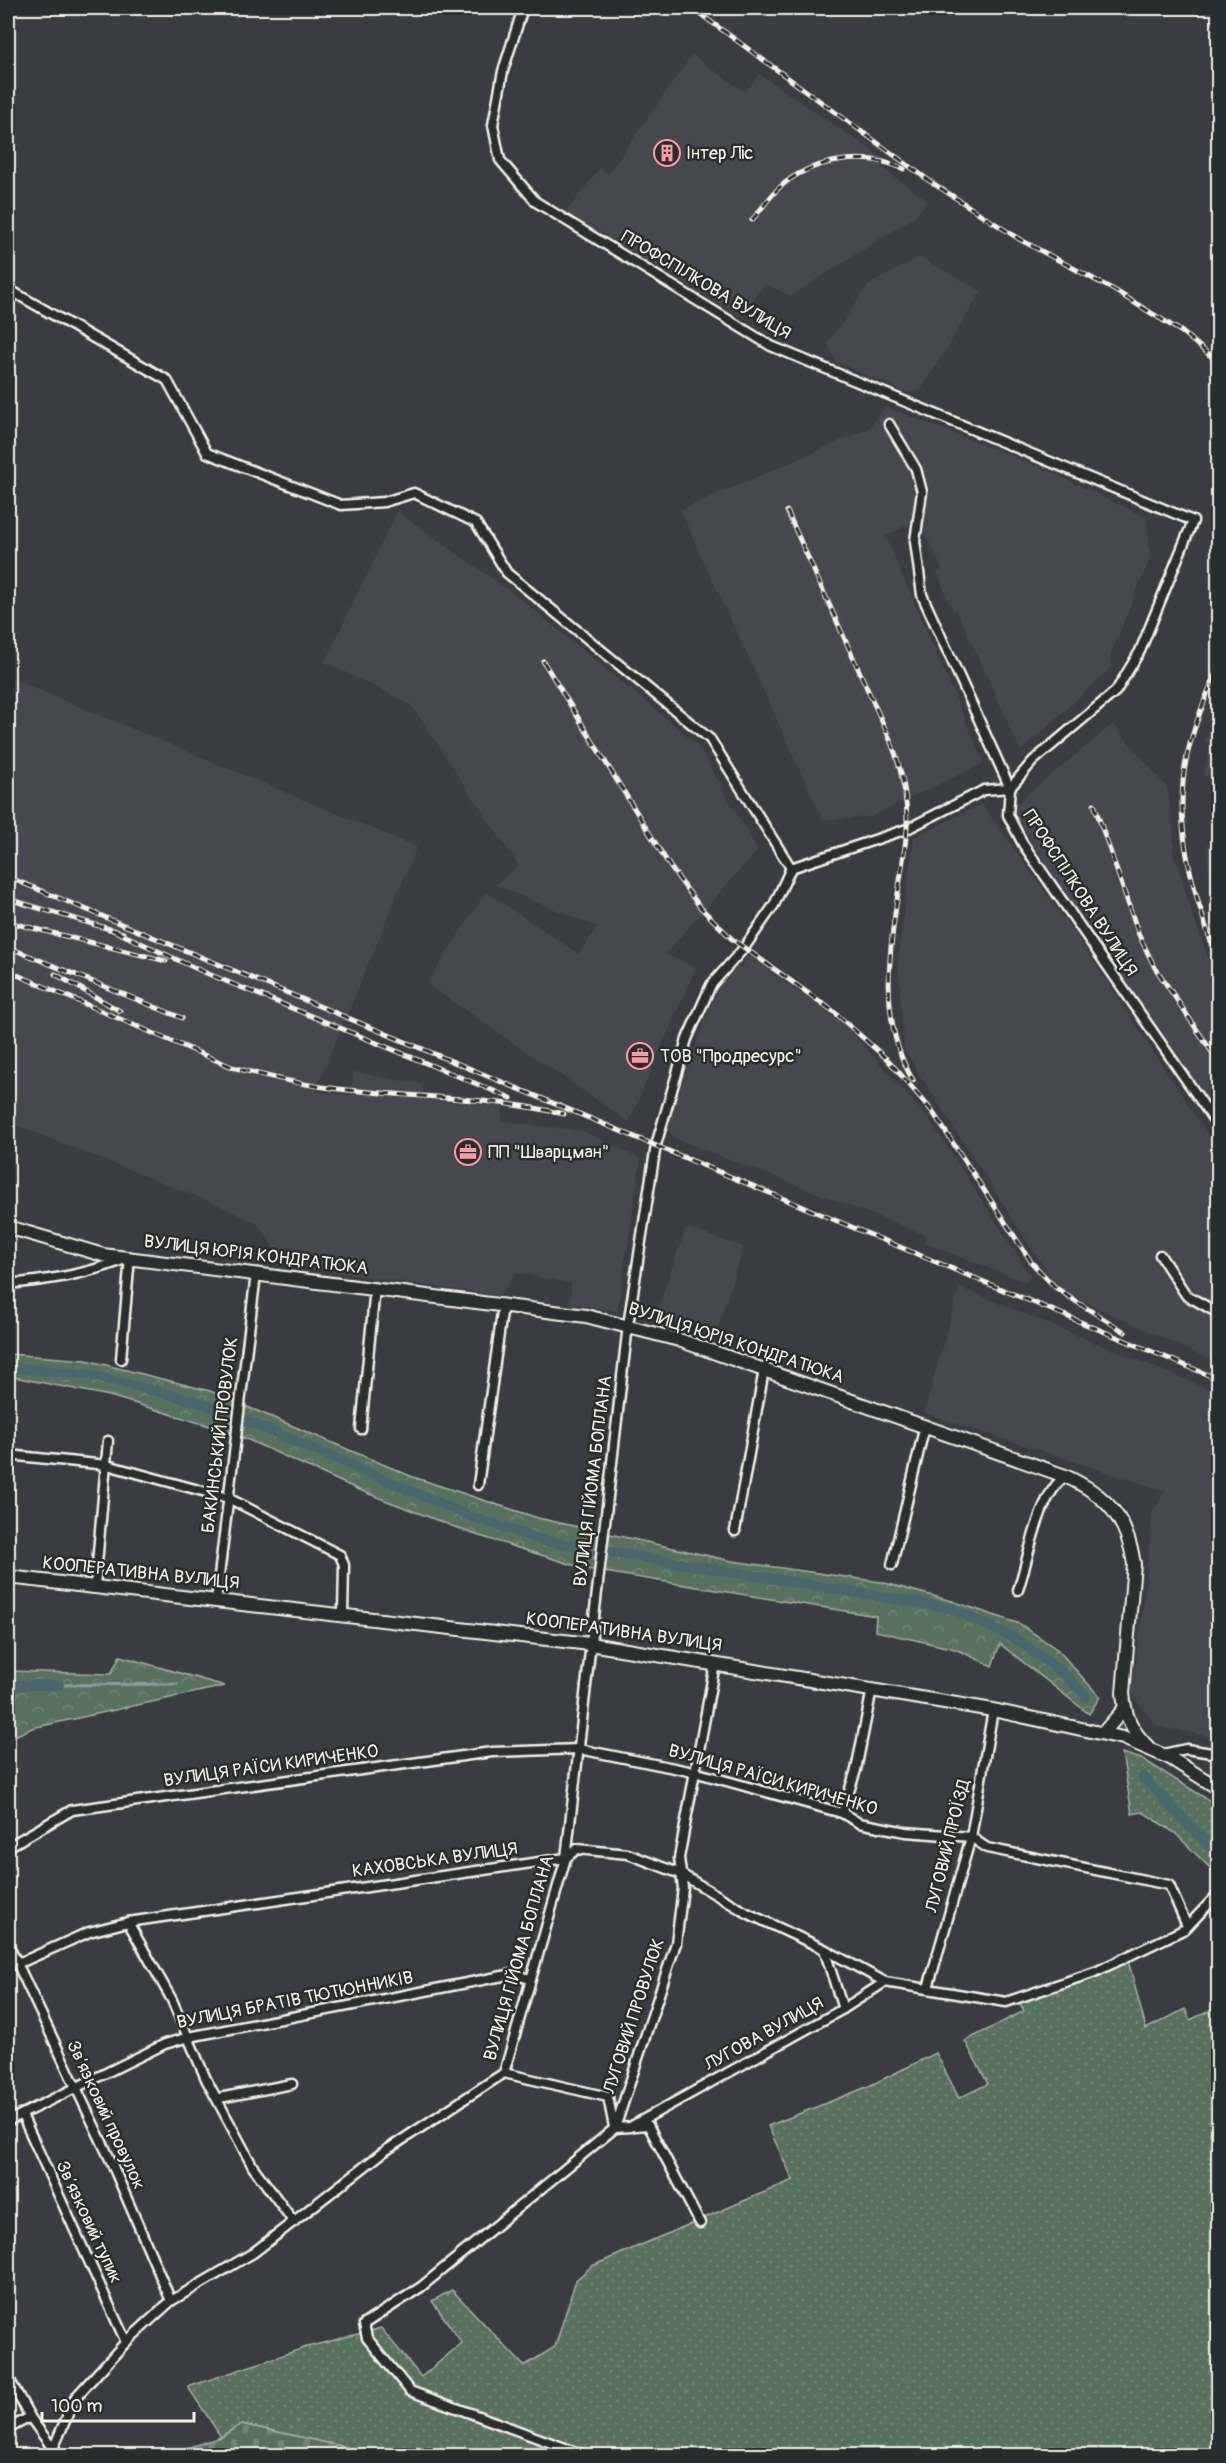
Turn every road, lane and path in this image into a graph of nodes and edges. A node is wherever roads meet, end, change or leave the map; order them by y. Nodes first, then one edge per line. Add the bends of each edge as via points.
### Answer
1 (523, 8) edge
2 (8, 289) edge
3 (889, 424) dead end
4 (1010, 788) junction
5 (790, 868) junction
6 (1218, 1126) edge
7 (8, 1227) edge
8 (1160, 1255) dead end
9 (130, 1257) junction
10 (256, 1274) junction
11 (8, 1284) edge
12 (375, 1288) junction
13 (502, 1305) junction
14 (1218, 1312) edge
15 (628, 1325) junction
16 (121, 1359) dead end
17 (764, 1370) junction
18 (925, 1425) junction
19 (361, 1429) dead end
20 (108, 1442) dead end
21 (8, 1455) edge
22 (107, 1465) junction
23 (1065, 1476) junction
24 (478, 1485) dead end
25 (228, 1498) junction
26 (735, 1531) dead end
27 (892, 1565) dead end
28 (8, 1577) edge
29 (95, 1586) junction
30 (1018, 1590) dead end
31 (216, 1600) junction
32 (344, 1614) junction
33 (590, 1644) junction
34 (715, 1664) junction
35 (872, 1689) junction
36 (1124, 1709) junction
37 (993, 1710) junction
38 (1104, 1732) junction
39 (1148, 1747) junction
40 (579, 1749) junction
41 (1163, 1754) junction
42 (1218, 1754) edge
43 (694, 1772) junction
44 (1218, 1788) edge
45 (842, 1813) junction
46 (971, 1837) junction
47 (8, 1847) edge
48 (566, 1858) junction
49 (681, 1874) junction
50 (1218, 1894) edge
51 (128, 1922) junction
52 (1187, 1926) junction
53 (8, 1944) edge
54 (824, 1949) junction
55 (12, 1963) edge
56 (530, 1979) junction
57 (885, 1982) junction
58 (928, 1988) junction
59 (843, 2009) junction
60 (189, 2037) junction
61 (504, 2073) junction
62 (292, 2084) dead end
63 (75, 2087) junction
64 (219, 2098) junction
65 (22, 2115) junction
66 (10, 2120) dead end
67 (615, 2128) junction
68 (294, 2222) junction
69 (700, 2223) dead end
70 (171, 2301) junction
71 (126, 2342) junction
72 (8, 2377) edge
73 (30, 2417) junction
74 (8, 2429) edge
75 (54, 2452) edge
76 (587, 2456) edge

1 - 4 street, ПРОФСПІЛКОВА ВУЛИЦЯ via 503,71 493,124 500,160 536,202 771,346 1193,521 1140,651 1116,691 1033,761
2 - 5 street via 167,380 207,453 341,505 384,502 414,493 476,524 507,573 710,739
3 - 4 street, ПРОФСПІЛКОВА ВУЛИЦЯ via 916,469 922,492 915,541 922,595
4 - 5 street via 984,790 907,830
4 - 6 street, ПРОФСПІЛКОВА ВУЛИЦЯ via 1008,815 1023,844
5 - 15 street, ВУЛИЦЯ ГІЙОМА БОПЛАНА via 774,905 744,948 711,985 687,1039 656,1145
7 - 9 street, ВУЛИЦЯ ЮРІЯ КОНДРАТЮКА via 63,1245
8 - 14 street via 1186,1295
9 - 10 street, ВУЛИЦЯ ЮРІЯ КОНДРАТЮКА
9 - 11 street via 103,1269 64,1278
9 - 16 street
10 - 12 street, ВУЛИЦЯ ЮРІЯ КОНДРАТЮКА
10 - 25 street, БАКИНСЬКИЙ ПРОВУЛОК
12 - 13 street, ВУЛИЦЯ ЮРІЯ КОНДРАТЮКА
12 - 19 street
13 - 15 street, ВУЛИЦЯ ЮРІЯ КОНДРАТЮКА
13 - 24 street
15 - 17 street, ВУЛИЦЯ ЮРІЯ КОНДРАТЮКА
15 - 33 street, ВУЛИЦЯ ГІЙОМА БОПЛАНА
17 - 18 street, ВУЛИЦЯ ЮРІЯ КОНДРАТЮКА
17 - 26 street
18 - 23 street, ВУЛИЦЯ ЮРІЯ КОНДРАТЮКА
18 - 27 street
20 - 22 street
21 - 22 street
22 - 25 street
22 - 29 street
23 - 30 street via 1046,1500
23 - 36 street, ВУЛИЦЯ ЮРІЯ КОНДРАТЮКА via 1091,1488 1114,1510 1132,1549
25 - 31 street, БАКИНСЬКИЙ ПРОВУЛОК
25 - 32 street via 340,1555 344,1565
28 - 29 street, КООПЕРАТИВНА ВУЛИЦЯ
29 - 31 street, КООПЕРАТИВНА ВУЛИЦЯ
31 - 32 street, КООПЕРАТИВНА ВУЛИЦЯ
32 - 33 street, КООПЕРАТИВНА ВУЛИЦЯ
33 - 34 street, КООПЕРАТИВНА ВУЛИЦЯ
33 - 40 street, ВУЛИЦЯ ГІЙОМА БОПЛАНА
34 - 35 street, КООПЕРАТИВНА ВУЛИЦЯ
34 - 43 street, ЛУГОВИЙ ПРОВУЛОК
35 - 37 street, КООПЕРАТИВНА ВУЛИЦЯ
35 - 45 street via 856,1770
36 - 38 street
36 - 39 street, ВУЛИЦЯ ЮРІЯ КОНДРАТЮКА via 1134,1732
37 - 38 street, КООПЕРАТИВНА ВУЛИЦЯ
37 - 46 street, ЛУГОВИЙ ПРОЇЗД
38 - 39 street, КООПЕРАТИВНА ВУЛИЦЯ
39 - 41 street, КООПЕРАТИВНА ВУЛИЦЯ
40 - 43 street, ВУЛИЦЯ РАЇСИ КИРИЧЕНКО
40 - 47 street, ВУЛИЦЯ РАЇСИ КИРИЧЕНКО via 492,1752 72,1810
40 - 48 street, ВУЛИЦЯ ГІЙОМА БОПЛАНА
41 - 42 street via 1186,1749
41 - 44 street, КООПЕРАТИВНА ВУЛИЦЯ
43 - 45 street, ВУЛИЦЯ РАЇСИ КИРИЧЕНКО
43 - 49 street, ЛУГОВИЙ ПРОВУЛОК via 679,1858
45 - 46 street, ВУЛИЦЯ РАЇСИ КИРИЧЕНКО via 859,1823 906,1832
46 - 52 street, ВУЛИЦЯ РАЇСИ КИРИЧЕНКО via 987,1848 1170,1886
46 - 58 street, ЛУГОВИЙ ПРОЇЗД
48 - 49 street, КАХОВСЬКА ВУЛИЦЯ via 577,1849 628,1854
48 - 51 street, КАХОВСЬКА ВУЛИЦЯ
48 - 56 street, ВУЛИЦЯ ГІЙОМА БОПЛАНА
49 - 54 street, КАХОВСЬКА ВУЛИЦЯ via 747,1913
49 - 67 street, ЛУГОВИЙ ПРОВУЛОК via 676,1943
50 - 52 street
51 - 55 street, КАХОВСЬКА ВУЛИЦЯ via 89,1932
51 - 60 street
52 - 58 street via 1095,1972 1005,2002
53 - 55 street, Звʼязковий провулок
54 - 57 street, КАХОВСЬКА ВУЛИЦЯ
54 - 59 street
55 - 63 street, Звʼязковий провулок
56 - 60 street, ВУЛИЦЯ БРАТІВ ТЮТЮННИКІВ via 513,1974
56 - 61 street, ВУЛИЦЯ ГІЙОМА БОПЛАНА
57 - 58 street
57 - 59 street, ЛУГОВА ВУЛИЦЯ
59 - 67 street, ЛУГОВА ВУЛИЦЯ via 630,2127
60 - 63 street, ВУЛИЦЯ БРАТІВ ТЮТЮННИКІВ via 165,2044
60 - 64 street via 206,2079
61 - 67 street via 608,2097
61 - 68 street, ВУЛИЦЯ ГІЙОМА БОПЛАНА via 382,2153
62 - 64 street
63 - 65 street, ВУЛИЦЯ БРАТІВ ТЮТЮННИКІВ
63 - 70 street, Звʼязковий провулок
64 - 68 street via 253,2167
65 - 66 street, ВУЛИЦЯ БРАТІВ ТЮТЮННИКІВ
65 - 71 street, Звʼязковий тупик
67 - 69 street via 648,2125
67 - 76 street, ЛУГОВА ВУЛИЦЯ via 421,2288 364,2324 367,2338 410,2391
68 - 70 street, ВУЛИЦЯ ГІЙОМА БОПЛАНА via 253,2253
70 - 71 street, ВУЛИЦЯ ГІЙОМА БОПЛАНА
71 - 75 street, ВУЛИЦЯ ГІЙОМА БОПЛАНА via 75,2398
72 - 73 street
73 - 74 street
73 - 75 street

